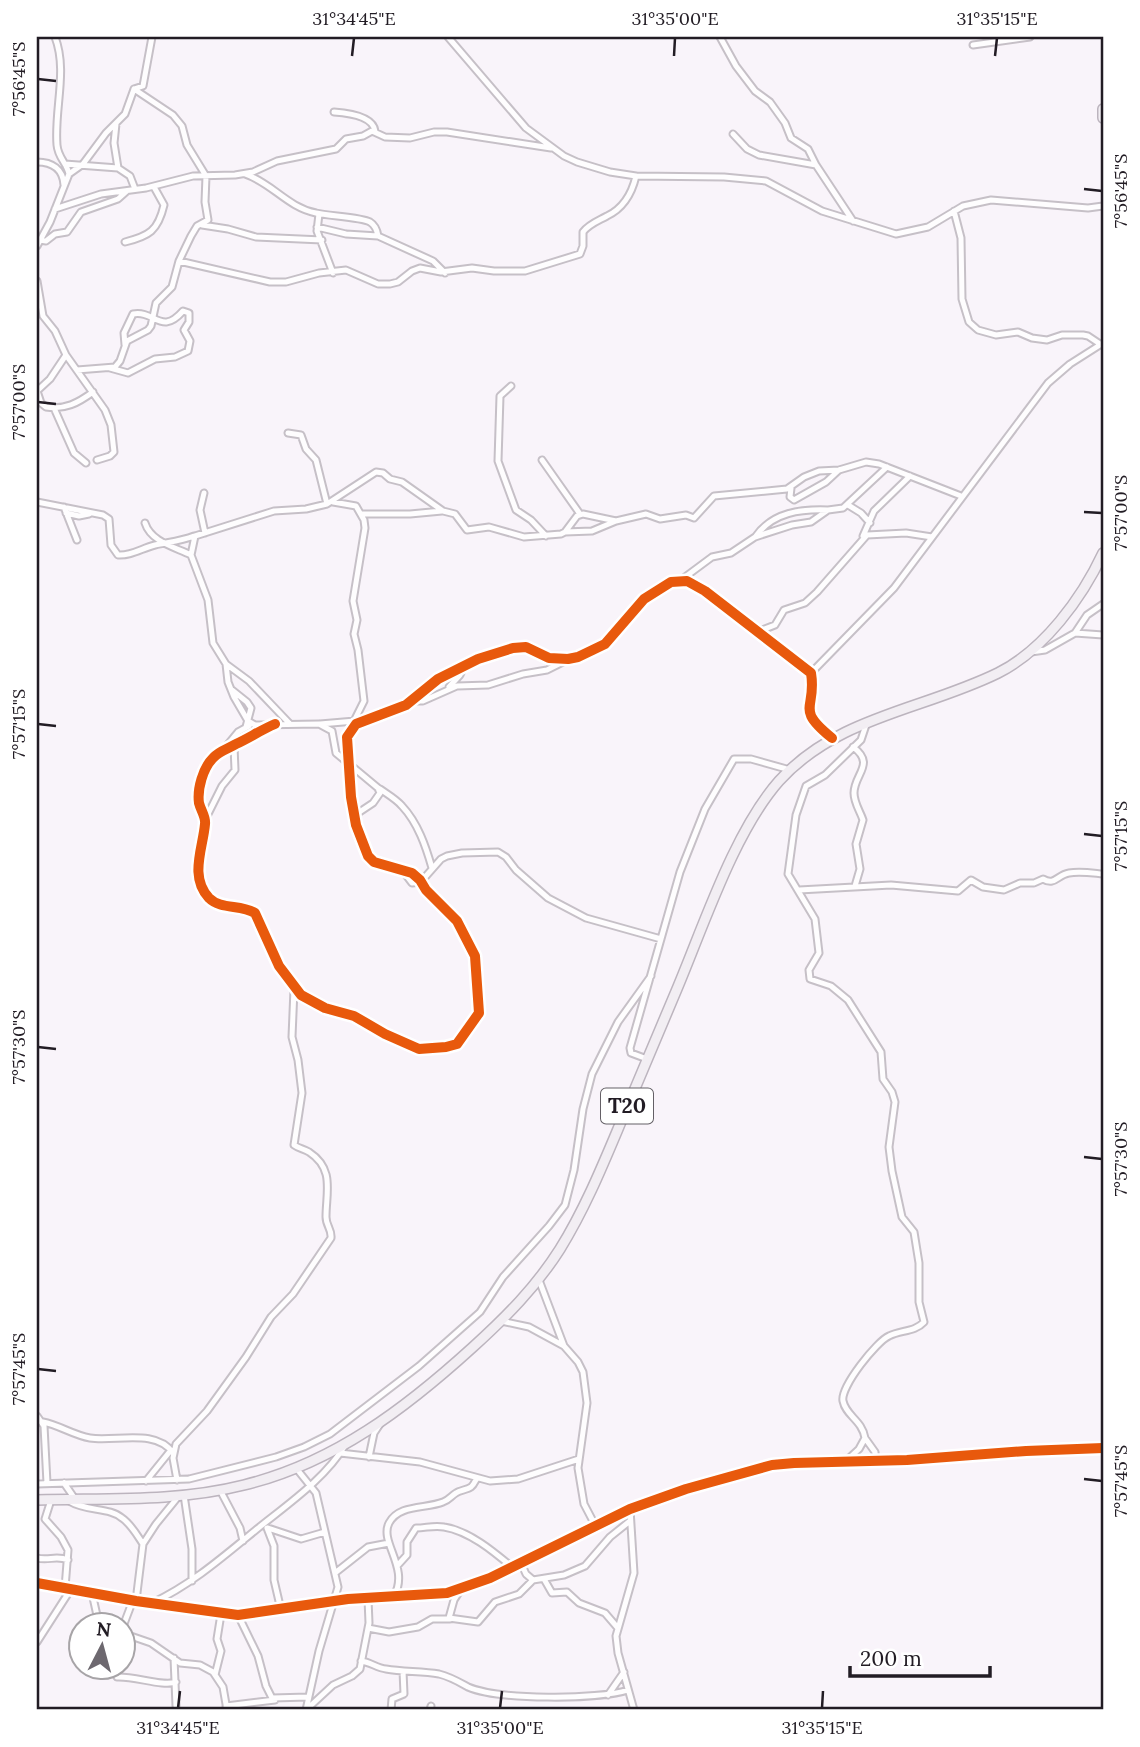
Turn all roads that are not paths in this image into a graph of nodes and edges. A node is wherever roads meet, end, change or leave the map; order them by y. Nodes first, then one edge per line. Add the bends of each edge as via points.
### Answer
1 (55, 37) edge
2 (152, 37) edge
3 (448, 37) edge
4 (720, 37) edge
5 (1030, 37) edge
6 (973, 45) dead end
7 (134, 89) junction
8 (1103, 109) edge
9 (334, 112) dead end
10 (1103, 118) edge
11 (116, 124) junction
12 (375, 131) junction
13 (733, 134) dead end
14 (552, 148) junction
15 (37, 162) edge
16 (65, 164) junction
17 (83, 164) junction
18 (817, 165) junction
19 (118, 168) junction
20 (69, 174) junction
21 (244, 174) junction
22 (206, 176) junction
23 (636, 176) junction
24 (154, 187) junction
25 (132, 190) junction
26 (63, 191) junction
27 (77, 201) junction
28 (1103, 206) edge
29 (55, 209) junction
30 (954, 211) junction
31 (319, 214) junction
32 (208, 219) junction
33 (853, 221) junction
34 (199, 225) junction
35 (214, 226) junction
36 (317, 227) junction
37 (37, 229) edge
38 (46, 230) junction
39 (378, 236) junction
40 (323, 240) junction
41 (125, 242) dead end
42 (38, 244) edge
43 (179, 261) junction
44 (333, 273) junction
45 (445, 273) junction
46 (37, 281) edge
47 (153, 320) junction
48 (1102, 344) edge
49 (125, 345) junction
50 (66, 355) junction
51 (110, 368) junction
52 (77, 370) junction
53 (511, 386) dead end
54 (93, 392) junction
55 (54, 408) junction
56 (288, 433) dead end
57 (97, 460) dead end
58 (542, 460) dead end
59 (86, 463) dead end
60 (887, 467) junction
61 (839, 470) junction
62 (909, 476) junction
63 (791, 488) junction
64 (204, 493) dead end
65 (856, 496) junction
66 (961, 496) junction
67 (37, 502) edge
68 (330, 503) junction
69 (848, 505) junction
70 (65, 510) junction
71 (828, 510) junction
72 (443, 511) junction
73 (858, 511) junction
74 (362, 514) junction
75 (580, 514) junction
76 (616, 521) junction
77 (145, 523) dead end
78 (870, 523) junction
79 (565, 532) junction
80 (205, 533) junction
81 (195, 536) junction
82 (546, 536) junction
83 (755, 537) junction
84 (932, 537) junction
85 (862, 538) junction
86 (76, 540) dead end
87 (165, 544) junction
88 (1103, 552) edge
89 (191, 555) junction
90 (681, 580) junction
91 (1103, 604) edge
92 (757, 632) junction
93 (1075, 633) junction
94 (1103, 635) edge
95 (1027, 652) junction
96 (568, 659) junction
97 (226, 664) junction
98 (465, 664) junction
99 (811, 673) junction
100 (447, 689) junction
101 (412, 701) junction
102 (362, 720) junction
103 (351, 721) junction
104 (867, 722) junction
105 (247, 724) junction
106 (275, 724) junction
107 (290, 724) junction
108 (319, 724) junction
109 (347, 737) junction
110 (832, 738) junction
111 (234, 746) junction
112 (853, 747) junction
113 (224, 749) junction
114 (348, 765) junction
115 (790, 770) junction
116 (379, 788) junction
117 (355, 815) junction
118 (205, 820) junction
119 (432, 868) junction
120 (1103, 874) edge
121 (421, 881) junction
122 (855, 886) junction
123 (799, 890) junction
124 (661, 939) junction
125 (651, 976) junction
126 (294, 989) junction
127 (647, 1059) junction
128 (539, 1280) junction
129 (501, 1321) junction
130 (564, 1346) junction
131 (37, 1416) edge
132 (43, 1422) junction
133 (380, 1424) junction
134 (865, 1438) junction
135 (346, 1444) junction
136 (1103, 1448) edge
137 (172, 1452) junction
138 (340, 1453) junction
139 (369, 1458) junction
140 (579, 1459) junction
141 (845, 1462) junction
142 (876, 1462) junction
143 (296, 1468) junction
144 (477, 1478) junction
145 (177, 1480) junction
146 (146, 1482) junction
147 (47, 1483) junction
148 (64, 1483) junction
149 (37, 1484) edge
150 (310, 1485) junction
151 (220, 1490) junction
152 (182, 1496) junction
153 (71, 1499) junction
154 (37, 1500) edge
155 (51, 1500) junction
156 (630, 1509) junction
157 (631, 1521) junction
158 (266, 1525) junction
159 (595, 1525) junction
160 (325, 1532) junction
161 (243, 1541) junction
162 (389, 1543) junction
163 (144, 1544) junction
164 (37, 1558) edge
165 (68, 1560) junction
166 (521, 1563) junction
167 (397, 1566) junction
168 (512, 1567) junction
169 (335, 1573) junction
170 (544, 1579) junction
171 (533, 1580) junction
172 (191, 1581) junction
173 (37, 1583) edge
174 (68, 1588) junction
175 (461, 1589) junction
176 (92, 1593) junction
177 (394, 1596) junction
178 (368, 1598) junction
179 (135, 1600) junction
180 (335, 1601) junction
181 (152, 1603) junction
182 (96, 1610) edge
183 (131, 1610) edge
184 (281, 1610) junction
185 (221, 1614) junction
186 (238, 1615) junction
187 (450, 1619) junction
188 (617, 1627) junction
189 (368, 1628) junction
190 (39, 1632) edge
191 (136, 1636) edge
192 (37, 1642) edge
193 (174, 1658) junction
194 (360, 1661) junction
195 (403, 1671) junction
196 (624, 1672) junction
197 (215, 1675) junction
198 (136, 1678) edge
199 (176, 1682) junction
200 (628, 1690) junction
201 (608, 1695) junction
202 (309, 1697) junction
203 (277, 1700) junction
204 (176, 1706) dead end
205 (226, 1708) edge
206 (306, 1710) edge
207 (391, 1710) edge
208 (634, 1710) edge

1 - 16 street via 61,63 58,155
2 - 7 street via 144,83
3 - 14 street via 526,128
4 - 18 street via 736,66 770,102 791,138 808,149
5 - 6 street
7 - 11 street
7 - 22 street via 180,122 187,145
8 - 10 main road
9 - 12 street via 369,120
11 - 17 street
11 - 19 street
12 - 14 street via 382,137 410,138 447,132
12 - 21 street via 346,139 336,149 277,161
13 - 18 street via 759,155
14 - 23 street via 577,162
15 - 26 street via 57,168
16 - 17 street
16 - 20 street
17 - 19 street
17 - 20 street
18 - 33 street
19 - 25 street via 130,176
20 - 26 street
21 - 22 street
21 - 31 street via 263,182 293,206
22 - 24 street
22 - 32 street
23 - 33 street via 766,181 822,211
23 - 45 street via 630,196 618,209 583,232 582,250 575,257 525,271 468,268
24 - 25 street
24 - 41 street via 164,205 153,230
25 - 27 street
25 - 42 street via 81,212 67,232
26 - 27 street
26 - 29 street
27 - 29 street
28 - 30 street via 992,200
29 - 38 street
30 - 33 street via 928,227 900,234
30 - 48 street via 961,238 962,299 968,322 996,335 1018,332 1047,340 1083,335
31 - 36 street
31 - 39 street via 370,222
32 - 34 street
32 - 35 street
34 - 35 street
34 - 43 street
35 - 40 street via 256,237
36 - 39 street
36 - 40 street
37 - 38 street
38 - 42 street
39 - 45 street via 433,261
40 - 44 street
43 - 44 street via 275,282
43 - 47 street via 172,287 156,303
44 - 45 street via 346,270 383,284 398,282 420,268
46 - 50 street via 41,313
47 - 49 street via 148,330
47 - 49 street via 133,314 125,328
47 - 51 street via 172,321 188,311 184,330 190,341 188,351 155,359 128,373
48 - 66 street via 1048,383
49 - 51 street via 120,361
50 - 52 street
50 - 55 street via 37,391 41,403
51 - 52 street
52 - 54 street
53 - 82 street via 500,396 500,468 516,510
54 - 55 street via 72,405
54 - 57 street via 109,420 114,445 113,454
55 - 59 street via 74,453
56 - 68 street via 301,435
58 - 75 street
60 - 61 street via 866,462
60 - 62 street
60 - 65 street
61 - 63 street via 812,473
61 - 63 street via 794,500
62 - 66 street
62 - 78 street via 878,506
63 - 76 street via 714,496 694,518 660,519 646,514
64 - 80 street via 200,510
65 - 69 street
65 - 73 street
66 - 84 street
67 - 70 street
68 - 72 street via 379,472
68 - 74 street via 354,505
68 - 80 street via 274,511
69 - 71 street
69 - 73 street
70 - 86 street
70 - 87 street via 109,519 111,545 118,555
71 - 83 street via 811,522
71 - 83 street via 796,510 769,522
72 - 74 street
72 - 82 street via 455,514 469,531 489,527 524,537
73 - 78 street
74 - 103 street via 365,528 354,634 364,701 360,714
75 - 76 street
75 - 79 street
76 - 79 street via 592,531
77 - 87 street
78 - 85 street
79 - 82 street
80 - 81 street
81 - 87 street
81 - 89 street
83 - 90 street via 731,553 712,557
84 - 85 street via 874,534
84 - 99 street via 894,588
85 - 92 street via 811,598 787,608 775,625
87 - 89 street
88 - 95 main road, T20 via 1072,604
89 - 97 street via 208,600 213,643
90 - 92 street via 705,591
90 - 96 street via 644,599 604,644
91 - 93 street via 1087,615
92 - 99 street
93 - 94 street
93 - 95 street via 1045,650
95 - 104 main road, T20 via 1002,671
96 - 98 street via 518,647
96 - 100 street via 547,670 499,682
97 - 105 street via 230,690
97 - 107 street
98 - 100 street
98 - 101 street
99 - 110 street via 810,716
100 - 101 street via 423,701
101 - 102 street
102 - 103 street
102 - 109 street
103 - 108 street
103 - 109 street
104 - 110 main road, T20
104 - 112 street
105 - 106 street
105 - 113 street
106 - 107 street
106 - 111 street
107 - 108 street
108 - 114 street via 332,731 336,753
109 - 114 street
110 - 115 main road, T20
111 - 113 street
111 - 118 street via 234,770
112 - 122 street via 864,763 854,792 863,820 856,844 860,869
112 - 123 street via 825,775 806,786 802,795 788,868 789,878
113 - 118 street via 207,766 199,788
114 - 116 street
114 - 117 street
115 - 124 street via 734,758 696,831
115 - 127 main road, T20 via 744,835
116 - 117 street via 377,799
116 - 119 street via 408,814 423,839
117 - 121 street via 370,860 402,869 412,883
118 - 126 street via 198,863 205,892 220,904 255,913
119 - 121 street
119 - 124 street via 447,856 498,852 548,898 586,918
120 - 122 street via 1069,873 1051,882 1043,879 1004,890 971,880 958,891
121 - 126 street via 457,920 476,961 479,1013 460,1041 417,1049 354,1016 312,1002
122 - 123 street
123 - 134 street via 817,926 819,953 809,970 810,979 831,986 848,1000 881,1052 883,1079 895,1102 889,1147 894,1182 902,1217 914,1232 919,1263 924,1322 886,1337 844,1391 845,1405
124 - 125 street
125 - 127 street via 630,1048 631,1053
125 - 145 street via 598,1059 565,1205 480,1311 419,1366 323,1438 276,1457
126 - 137 street via 292,1037 302,1093 294,1145 310,1152 327,1174 326,1217 331,1238 207,1411
127 - 128 main road, T20 via 590,1193
128 - 129 main road, T20
128 - 130 street
129 - 130 street via 529,1327
129 - 133 main road, T20
130 - 140 street via 578,1362 587,1403
131 - 132 street
132 - 137 street via 89,1437 143,1438 165,1444
132 - 147 street
133 - 135 main road, T20
133 - 139 street
134 - 141 street
134 - 142 street
135 - 138 street
135 - 143 main road, T20
136 - 142 street
137 - 145 street
137 - 146 street
138 - 139 street
138 - 150 street
139 - 144 street via 420,1462
140 - 144 street via 518,1479
140 - 159 street via 581,1492
141 - 142 street
141 - 156 street via 772,1465
143 - 150 street
143 - 151 main road, T20
144 - 162 street via 471,1487 445,1501 397,1514 387,1526
145 - 146 street
146 - 148 street
147 - 148 street
147 - 149 street
148 - 153 street
150 - 158 street
150 - 160 street via 319,1500
151 - 152 main road, T20
151 - 161 street
152 - 153 main road, T20
152 - 163 street
152 - 172 street via 192,1549
153 - 155 main road, T20
153 - 163 street via 85,1509 120,1516
154 - 155 main road, T20
155 - 165 street via 46,1522 66,1545
156 - 157 street
156 - 159 street
157 - 170 street via 585,1566
157 - 188 street via 634,1573
158 - 160 street via 301,1539
158 - 161 street
158 - 184 street via 274,1546 274,1580
159 - 166 street
160 - 169 street
161 - 172 street
162 - 167 street
162 - 169 street via 365,1549
163 - 179 street
164 - 165 street
165 - 174 street
166 - 168 street
166 - 171 street
167 - 168 street via 407,1555 407,1542 416,1528 432,1526 454,1529 480,1542
167 - 177 street via 400,1584
168 - 175 street
169 - 180 street
170 - 171 street
170 - 188 street via 552,1593 567,1591 579,1603 606,1613
171 - 187 street via 519,1594 495,1602 479,1621
172 - 181 street
173 - 174 street
174 - 176 street
174 - 190 street
175 - 177 street
175 - 187 street via 453,1600
176 - 179 street
176 - 182 street
177 - 178 street
178 - 180 street
178 - 189 street
179 - 181 street
179 - 183 street
180 - 184 street
180 - 202 street
181 - 185 street
184 - 186 street
185 - 186 street
185 - 197 street
186 - 203 street via 258,1656 266,1686
187 - 189 street via 432,1619 418,1627 389,1632
188 - 196 street
189 - 194 street
190 - 192 street
191 - 193 street
193 - 197 street
193 - 199 street
194 - 195 street
194 - 206 street via 358,1671 333,1685
195 - 201 street via 442,1675 471,1688 512,1695
195 - 207 street via 404,1694 392,1699
196 - 200 street
196 - 201 street
197 - 205 street via 223,1687
198 - 199 street via 164,1685
199 - 204 street
200 - 201 street
200 - 208 street
202 - 203 street
202 - 206 street
203 - 205 street

